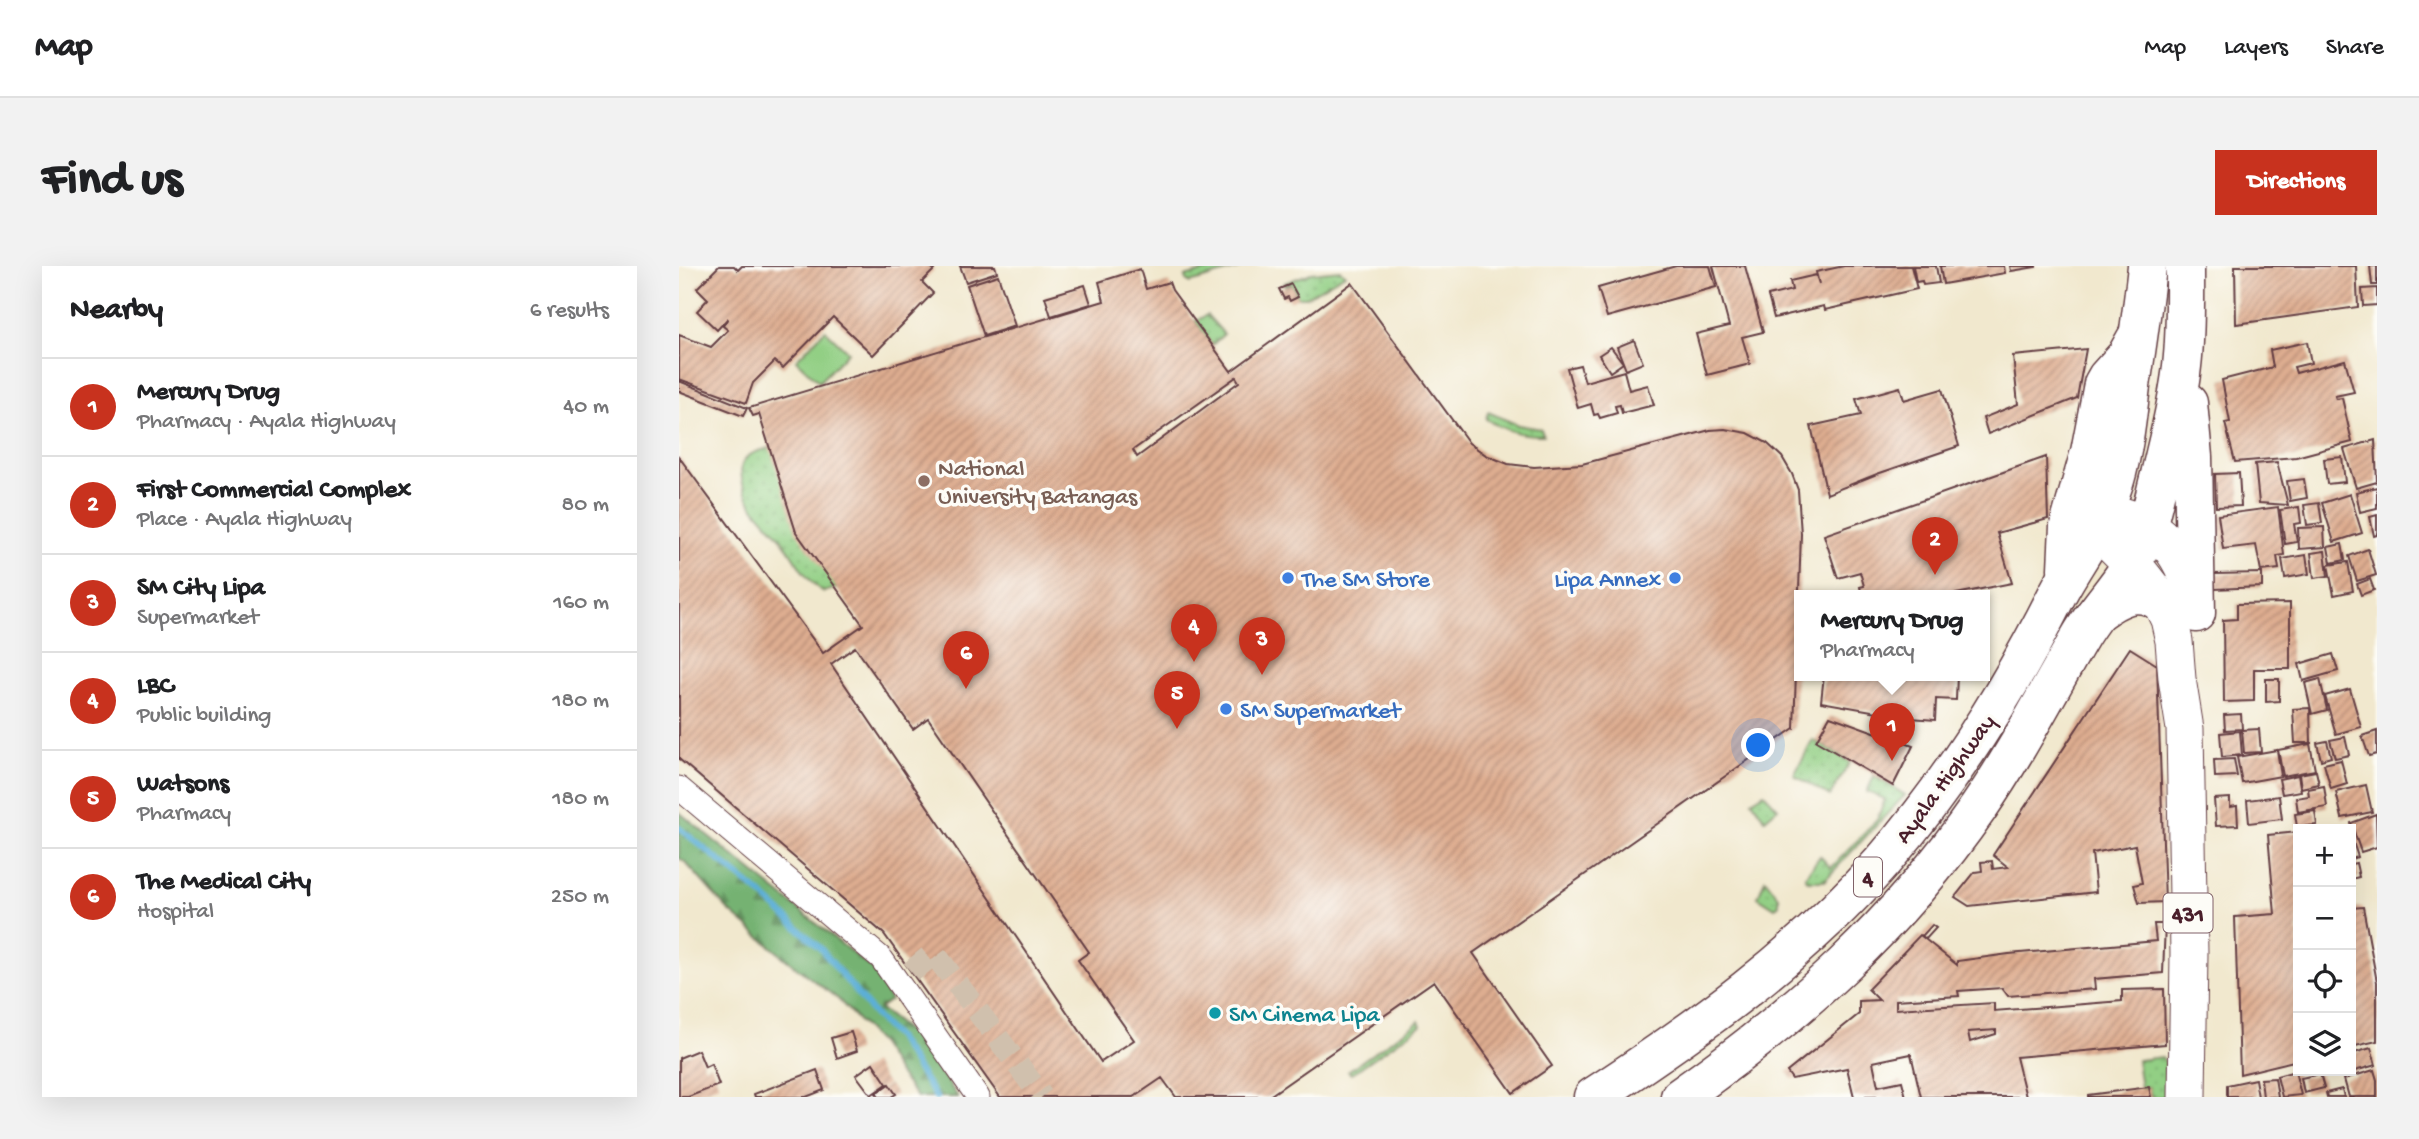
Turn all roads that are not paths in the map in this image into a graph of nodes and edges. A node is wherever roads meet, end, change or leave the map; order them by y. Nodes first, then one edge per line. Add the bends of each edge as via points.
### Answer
1 (2147, 266) edge
2 (2185, 266) edge
3 (2138, 335) junction
4 (2182, 366) junction
5 (2128, 414) junction
6 (2172, 420) junction
7 (2101, 516) junction
8 (2147, 525) junction
9 (2131, 563) junction
10 (2063, 584) junction
11 (2179, 609) junction
12 (2094, 614) junction
13 (679, 788) edge
14 (978, 1097) edge
15 (1593, 1097) edge
16 (1680, 1097) edge
17 (2187, 1097) edge

1 - 3 highway, 4
2 - 4 highway, 4
3 - 5 highway, 4
3 - 10 highway via 2103,384 2069,526
4 - 6 highway, 4
4 - 11 highway via 2192,440
5 - 6 highway via 2132,433 2148,441 2164,436
5 - 7 highway, 4 via 2120,460
6 - 8 highway, 4
7 - 8 main road, 431 via 2125,516
7 - 9 main road via 2106,538
7 - 10 highway, Ayala Highway / 4
8 - 9 highway, 4
8 - 11 main road, 431 via 2178,557 2189,582
9 - 11 main road
9 - 12 highway, 4
10 - 15 highway, Ayala Highway / 4 via 1982,729 1928,807 1881,863 1754,982
11 - 12 highway via 2133,593 2114,599
11 - 17 main road, 431 via 2195,680 2185,729
12 - 16 highway, Ayala Highway / 4 via 1999,776 1910,895 1815,993
13 - 14 street via 908,983

